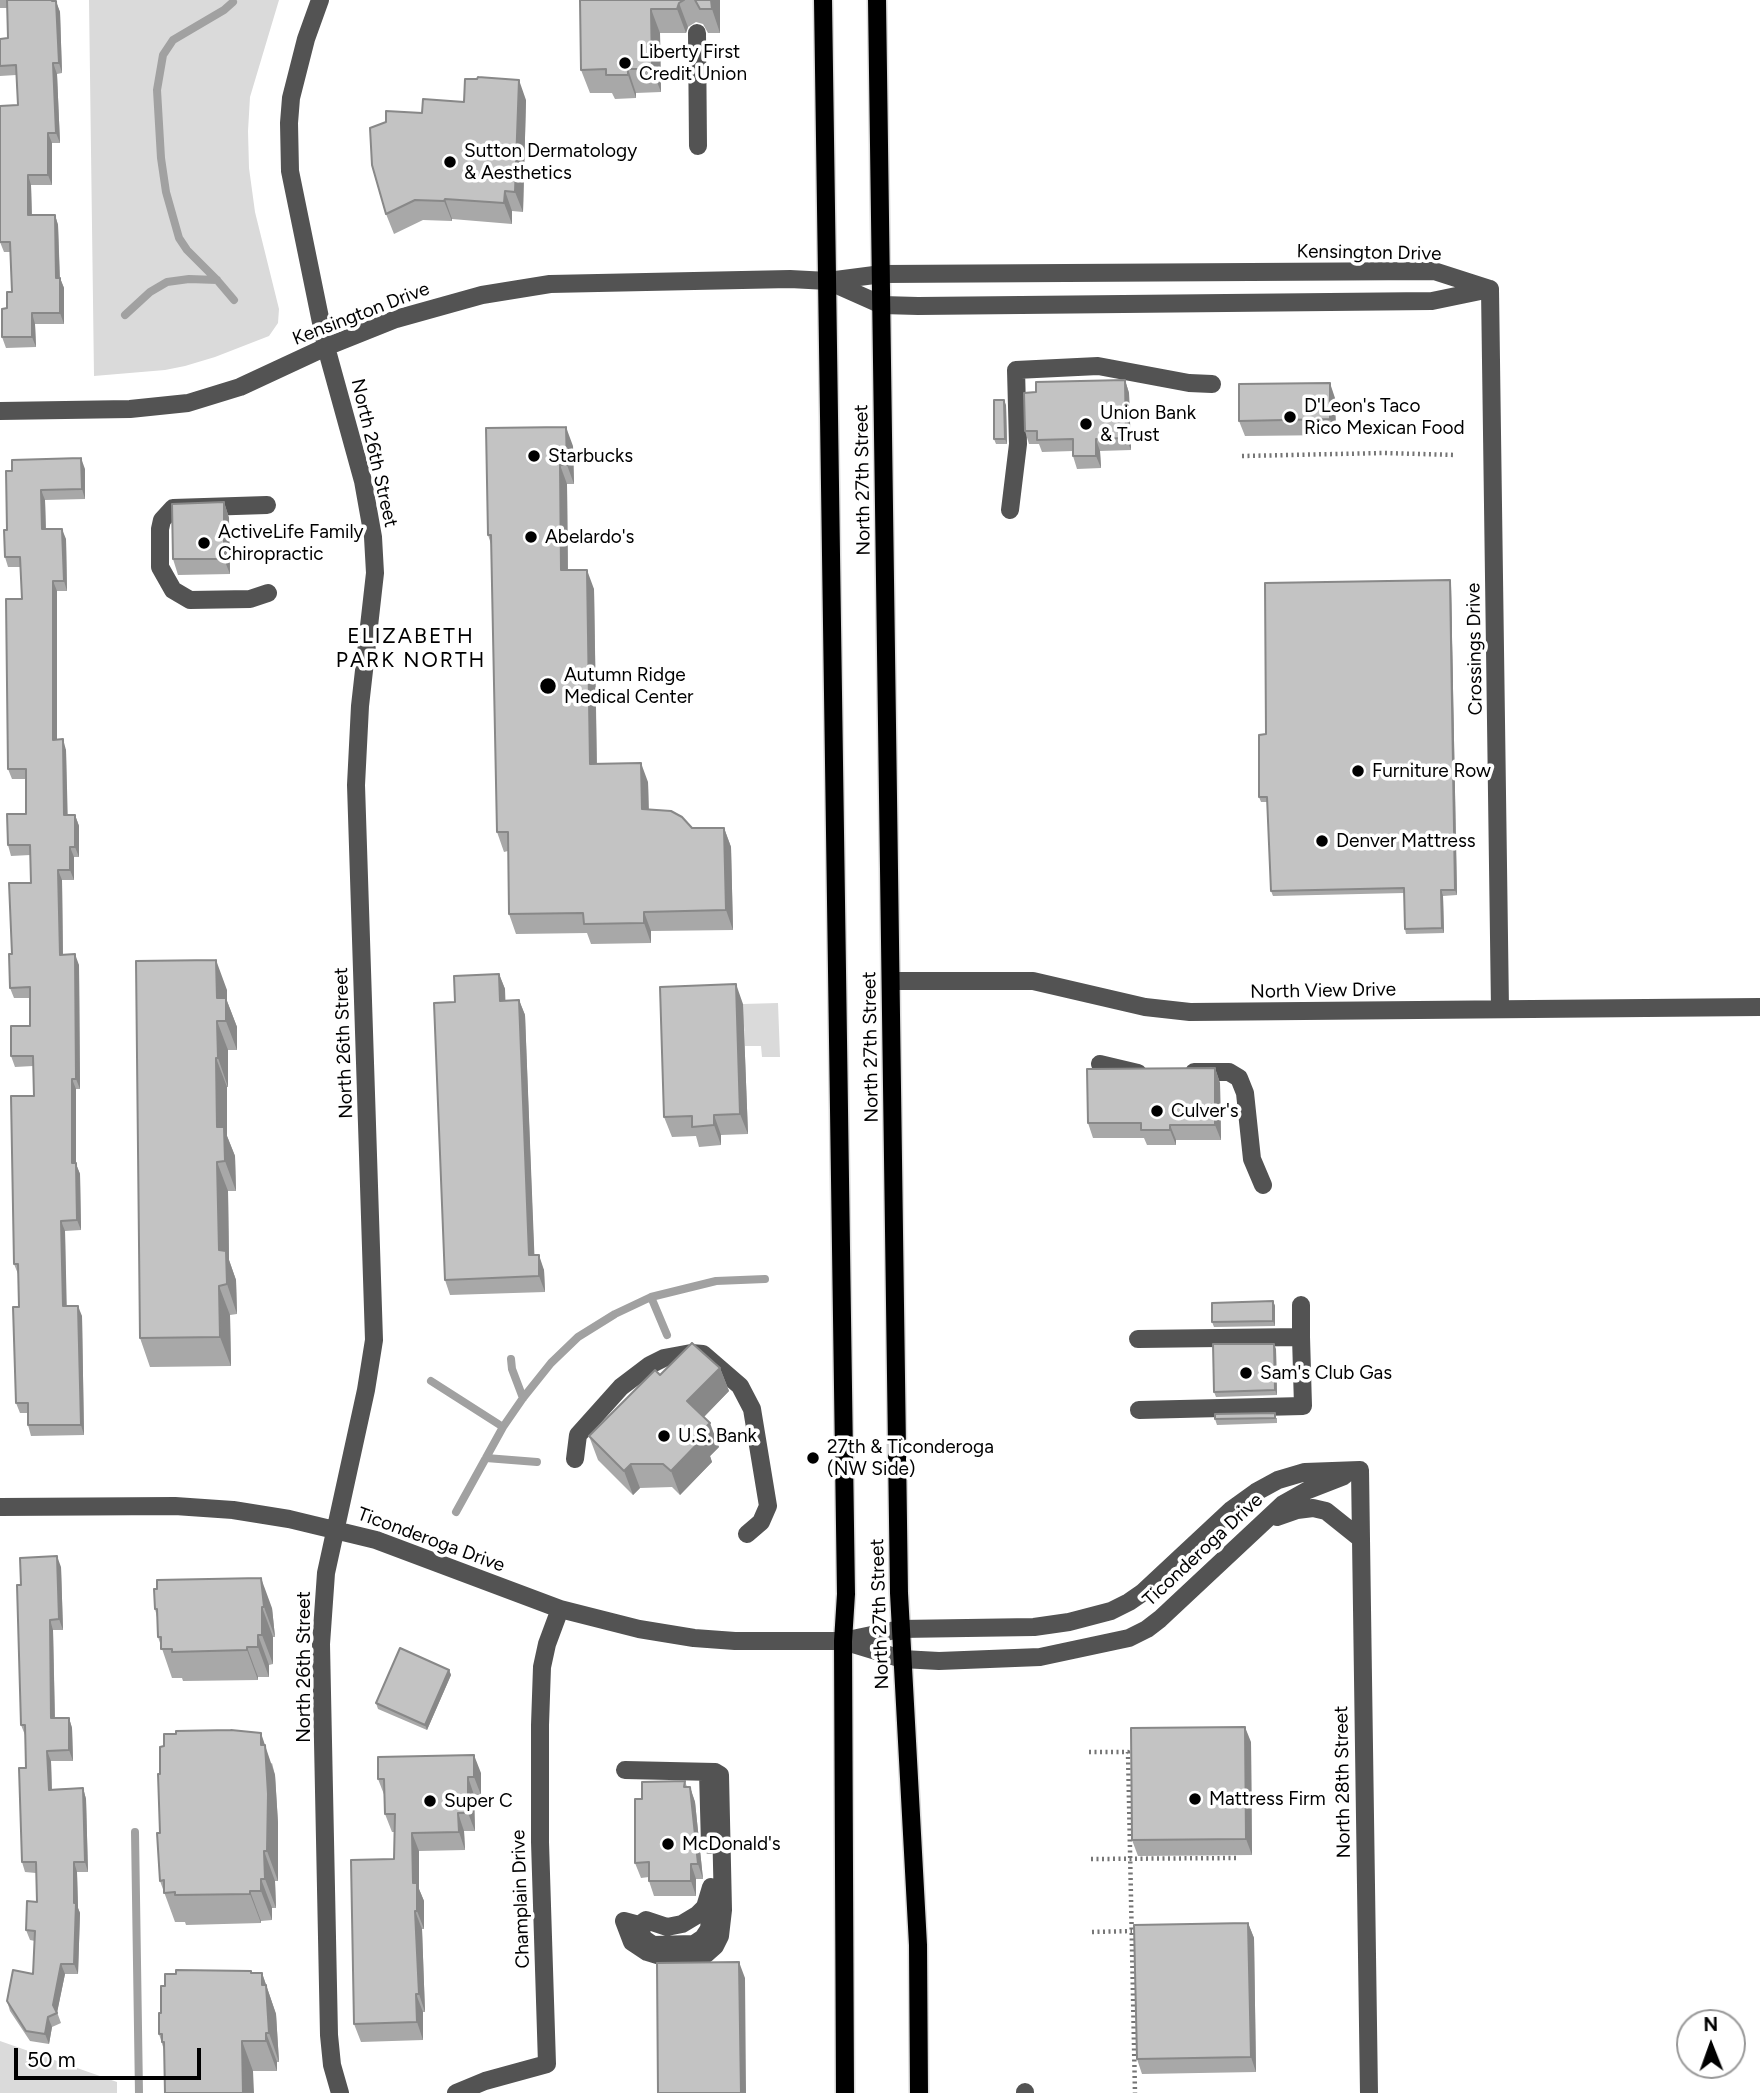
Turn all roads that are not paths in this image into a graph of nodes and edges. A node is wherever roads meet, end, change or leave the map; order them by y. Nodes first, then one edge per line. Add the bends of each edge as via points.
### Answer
1 (320, 0) edge
2 (823, 0) edge
3 (877, 0) edge
4 (697, 33) edge
5 (698, 146) dead end
6 (882, 274) junction
7 (828, 281) junction
8 (1490, 289) junction
9 (882, 305) junction
10 (326, 348) junction
11 (1212, 384) dead end
12 (0, 411) edge
13 (267, 505) dead end
14 (1010, 510) dead end
15 (268, 593) dead end
16 (891, 981) junction
17 (1760, 1007) edge
18 (1500, 1009) junction
19 (1100, 1064) dead end
20 (1263, 1185) dead end
21 (1301, 1305) dead end
22 (1301, 1337) junction
23 (1138, 1339) dead end
24 (1139, 1410) dead end
25 (575, 1459) dead end
26 (1360, 1470) junction
27 (0, 1507) edge
28 (336, 1528) junction
29 (1256, 1529) junction
30 (747, 1534) dead end
31 (1361, 1539) junction
32 (560, 1609) junction
33 (900, 1629) junction
34 (843, 1641) junction
35 (902, 1659) junction
36 (625, 1770) dead end
37 (708, 1772) junction
38 (340, 2093) edge
39 (456, 2093) edge
40 (845, 2093) edge
41 (919, 2093) edge
42 (1369, 2093) edge

1 - 10 street, North 26th Street via 296,77 288,145 296,208
2 - 7 main road, North 27th Street
3 - 6 main road, North 27th Street
4 - 5 street
6 - 7 street, Kensington Drive
6 - 8 street, Kensington Drive via 1434,271
6 - 9 main road, North 27th Street
7 - 9 street, Kensington Drive
7 - 10 street, Kensington Drive via 517,288 396,319
7 - 34 main road, North 27th Street via 846,1594
8 - 9 street, Kensington Drive via 1432,302
8 - 18 street, Crossings Drive
9 - 16 main road, North 27th Street
10 - 12 street, Kensington Drive via 240,387 171,406
10 - 28 street, North 26th Street via 363,481 375,573 356,785 374,1333
11 - 14 street via 1098,366 1016,370 1018,444
13 - 15 street via 173,508 160,529 160,567 173,590 190,600 250,599
16 - 18 street, North View Drive via 1033,981 1145,1007 1190,1012
16 - 33 main road, North 27th Street
17 - 18 street, North View Drive
19 - 20 street via 1133,1073 1229,1072 1239,1078 1245,1093 1252,1159
21 - 22 street
22 - 23 street
22 - 24 street via 1303,1406
25 - 30 street via 578,1435 621,1388 664,1358 703,1354 740,1386 752,1409 768,1506
26 - 29 street, Ticonderoga Drive via 1291,1499
26 - 31 street, North 28th Street
26 - 33 street, Ticonderoga Drive via 1305,1472 1256,1492 1142,1593 1111,1611 1034,1627
27 - 28 street, Ticonderoga Drive via 190,1506
28 - 32 street, Ticonderoga Drive
28 - 38 street, North 26th Street via 326,1573 321,1644 329,2035
29 - 31 street via 1280,1516 1312,1508 1329,1512
29 - 35 street, Ticonderoga Drive via 1160,1619 1129,1638 1040,1657
31 - 42 street, North 28th Street
32 - 34 street, Ticonderoga Drive via 694,1638
32 - 39 street, Champlain Drive via 545,1656 540,1701 547,2064
33 - 34 street, Ticonderoga Drive
33 - 35 main road, North 27th Street
34 - 35 street, Ticonderoga Drive
34 - 40 main road, North 27th Street
35 - 41 main road, North 27th Street via 918,1935
36 - 37 street
37 - 37 street via 721,1778 720,1936 706,1954 695,1958 660,1956 632,1942 631,1923 653,1945 694,1944 709,1929

